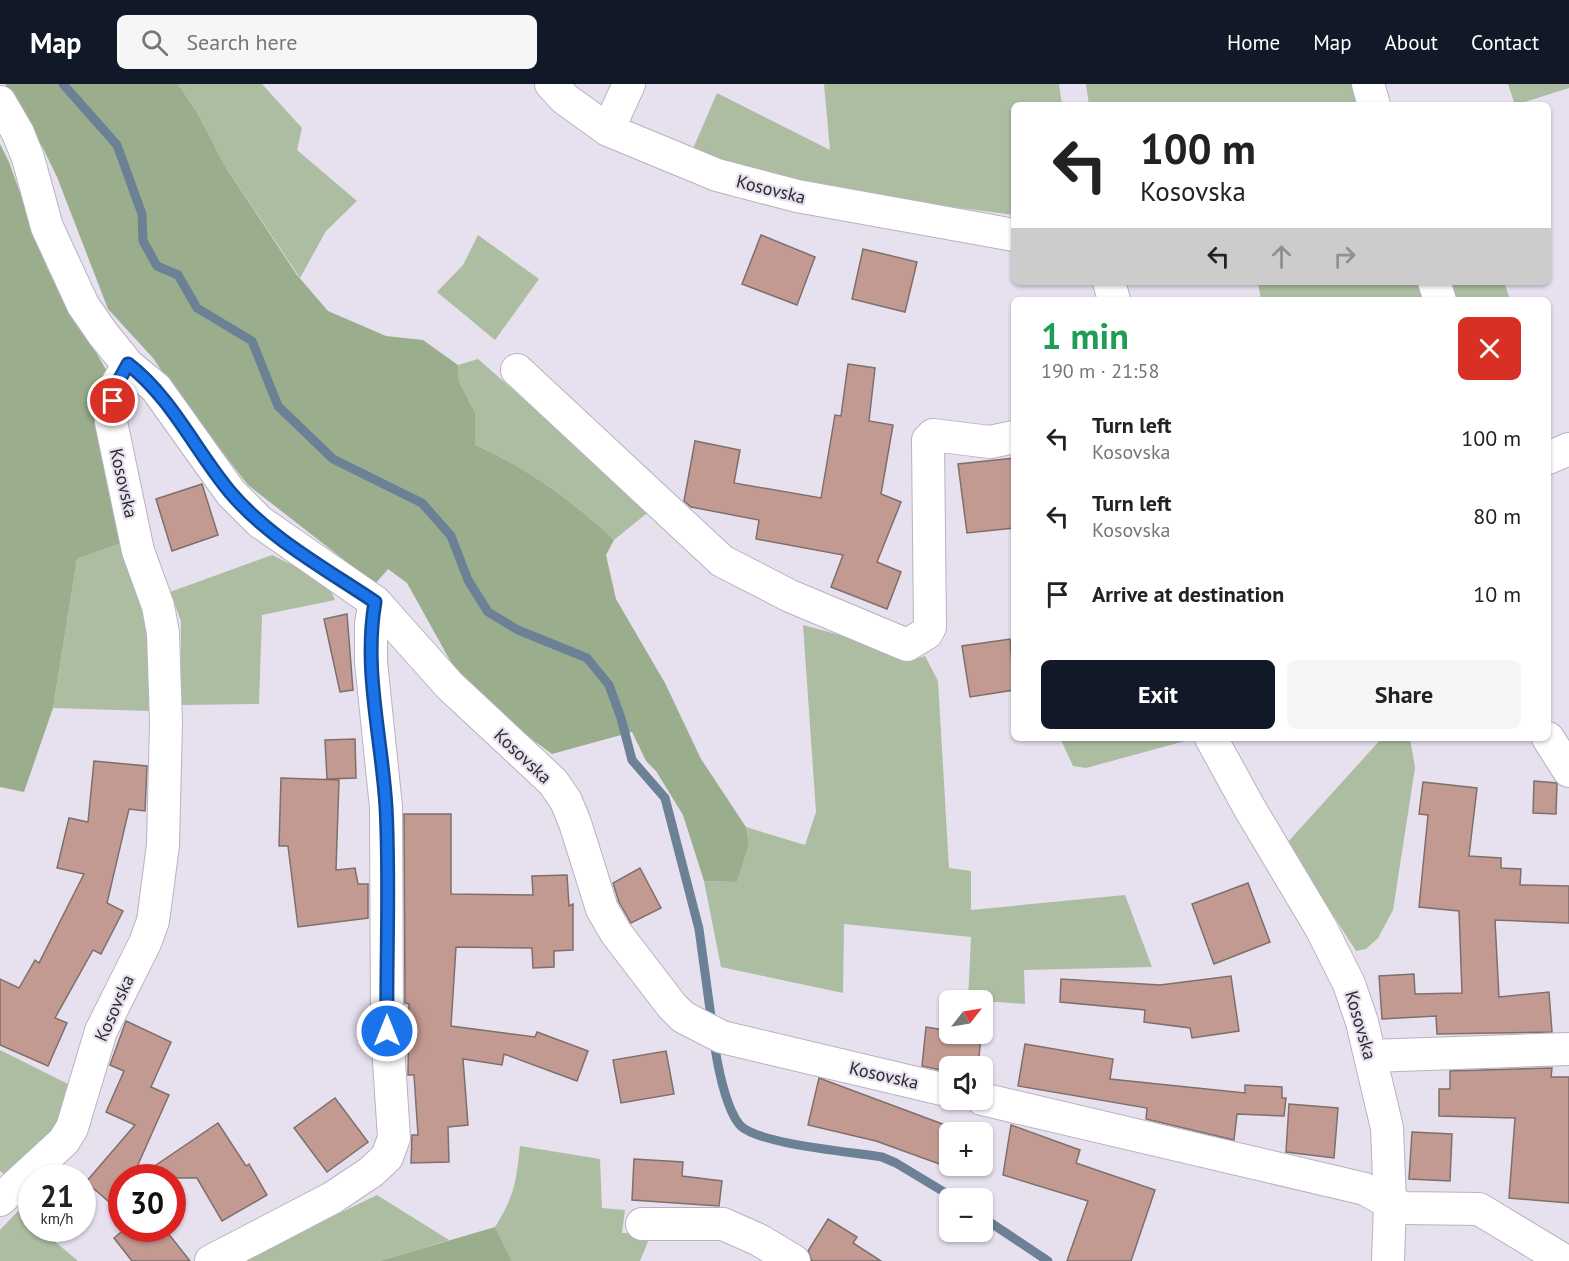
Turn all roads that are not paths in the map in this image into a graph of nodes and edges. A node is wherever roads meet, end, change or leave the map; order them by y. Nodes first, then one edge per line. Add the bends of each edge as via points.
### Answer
1 (551, 84) edge
2 (629, 84) edge
3 (1368, 84) edge
4 (0, 102) edge
5 (1373, 102) edge
6 (608, 130) junction
7 (1011, 234) edge
8 (128, 364) junction
9 (517, 370) dead end
10 (1011, 438) edge
11 (1569, 449) edge
12 (1551, 457) edge
13 (375, 602) junction
14 (1213, 741) edge
15 (1550, 741) edge
16 (1569, 771) edge
17 (1569, 1048) edge
18 (1371, 1056) junction
19 (939, 1088) edge
20 (993, 1102) edge
21 (0, 1200) edge
22 (1390, 1203) junction
23 (642, 1224) dead end
24 (212, 1261) edge
25 (794, 1261) edge
26 (1388, 1261) edge
27 (1565, 1261) edge

1 - 6 street, Kosovska
2 - 6 street
3 - 5 street
4 - 8 street via 18,133 47,226 83,305
6 - 7 street, Kosovska via 717,175 797,196
8 - 13 street, Kosovska via 156,388 231,493 260,522
8 - 21 street, Kosovska via 117,384 111,422 138,551 158,606 163,633 166,733 159,883 153,921 101,1031 72,1128 64,1141
9 - 10 street via 722,561 790,596 907,645 930,627 928,440 933,435 990,442
11 - 12 street
13 - 19 street, Kosovska via 450,686 559,790 575,823 602,909 616,933 683,1017 712,1033
13 - 24 street via 371,662 386,807 387,1031 394,1138 387,1157 361,1179
14 - 18 street, Kosovska via 1321,928 1349,984
15 - 16 street
17 - 18 street
18 - 22 street, Kosovska via 1387,1128
20 - 22 street via 1365,1189
22 - 26 street, Kosovska
22 - 27 street via 1405,1208 1479,1209
23 - 25 street via 723,1224

